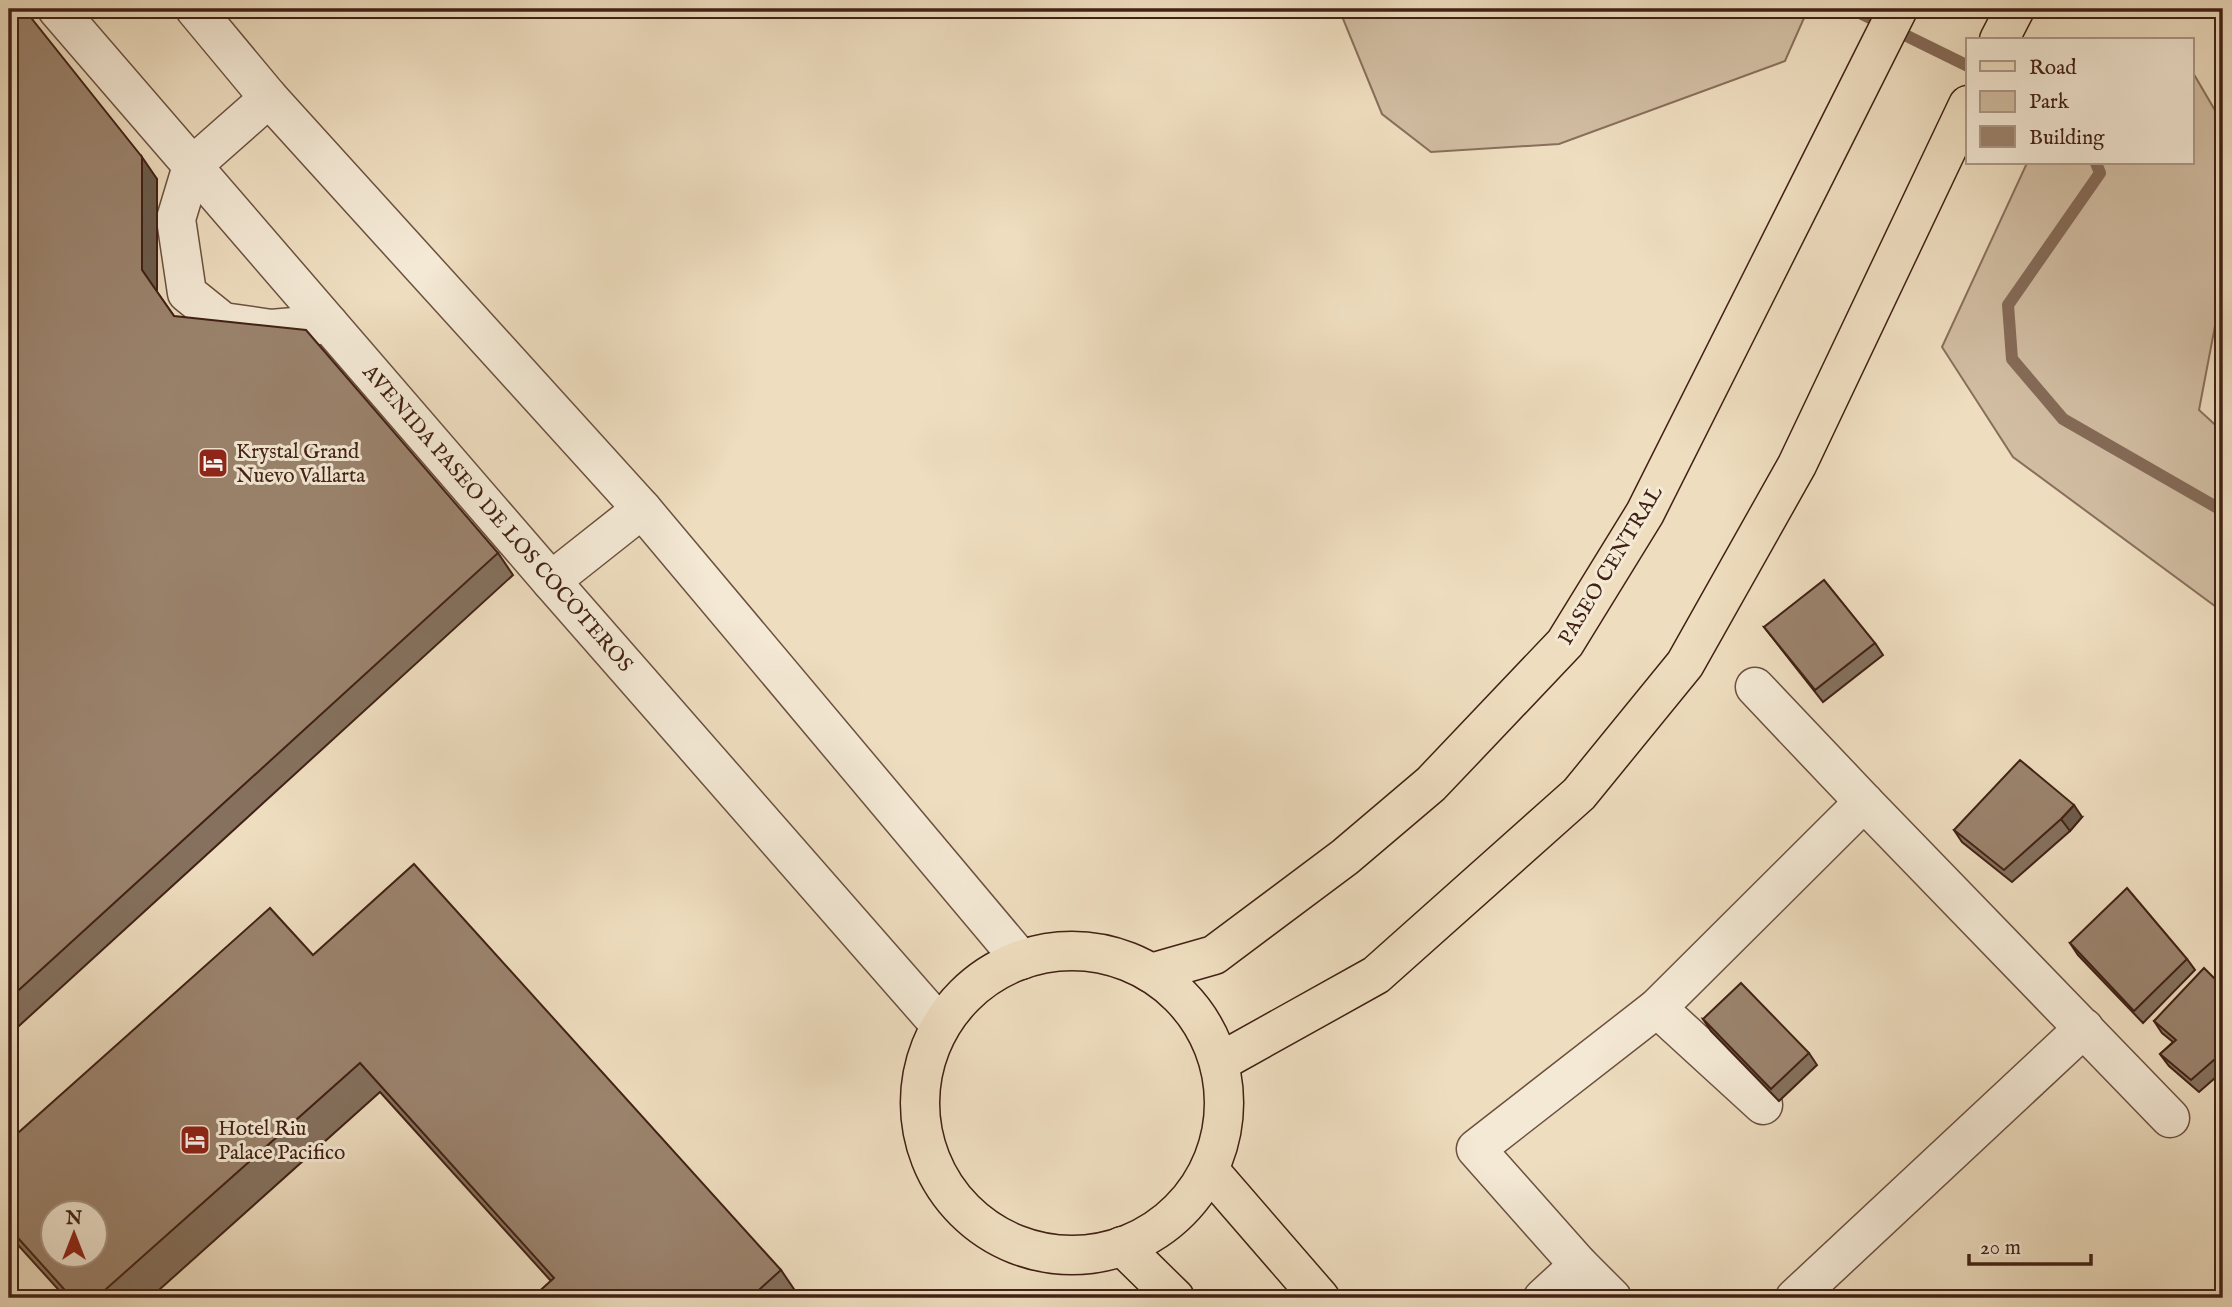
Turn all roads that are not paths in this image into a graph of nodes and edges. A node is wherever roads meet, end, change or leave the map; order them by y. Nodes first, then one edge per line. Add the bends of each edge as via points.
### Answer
1 (57, 9) edge
2 (195, 9) edge
3 (1898, 9) edge
4 (2015, 9) edge
5 (2001, 38) edge
6 (269, 98) junction
7 (1966, 109) edge
8 (192, 166) junction
9 (329, 324) junction
10 (642, 509) junction
11 (551, 581) junction
12 (1755, 687) dead end
13 (1864, 802) junction
14 (1021, 960) junction
15 (1151, 972) junction
16 (1657, 1008) junction
17 (940, 1025) junction
18 (2084, 1028) junction
19 (1220, 1062) junction
20 (1763, 1105) dead end
21 (2170, 1118) dead end
22 (1210, 1171) junction
23 (1122, 1246) junction
24 (1579, 1265) junction
25 (1175, 1298) edge
26 (1320, 1298) edge
27 (1543, 1298) edge
28 (1612, 1298) edge
29 (1795, 1298) edge

1 - 8 street, AVENIDA PASEO DE LOS COCOTEROS
2 - 6 street
3 - 15 main road, PASEO CENTRAL via 1645,513 1565,643 1432,784 1345,856 1214,955
4 - 5 main road
6 - 8 street
6 - 10 street
7 - 19 main road via 1797,465 1685,664 1579,794 1376,975
8 - 9 street, AVENIDA PASEO DE LOS COCOTEROS
8 - 9 street via 176,219 187,293 223,322 271,329
9 - 11 street, AVENIDA PASEO DE LOS COCOTEROS via 483,523
10 - 11 street
10 - 14 street
11 - 17 street, AVENIDA PASEO DE LOS COCOTEROS
12 - 13 street
13 - 16 street
13 - 18 street
14 - 15 main road via 1065,951 1110,956
14 - 17 main road via 975,985
15 - 19 main road via 1181,996 1205,1027
16 - 20 street
16 - 24 street via 1476,1149
17 - 23 main road via 921,1078 922,1136 937,1175 962,1209 996,1236 1035,1251 1077,1256
18 - 21 street
18 - 29 street
19 - 22 main road via 1225,1099 1222,1136
22 - 23 main road via 1173,1219
22 - 26 main road
23 - 25 main road
24 - 27 street
24 - 28 street

